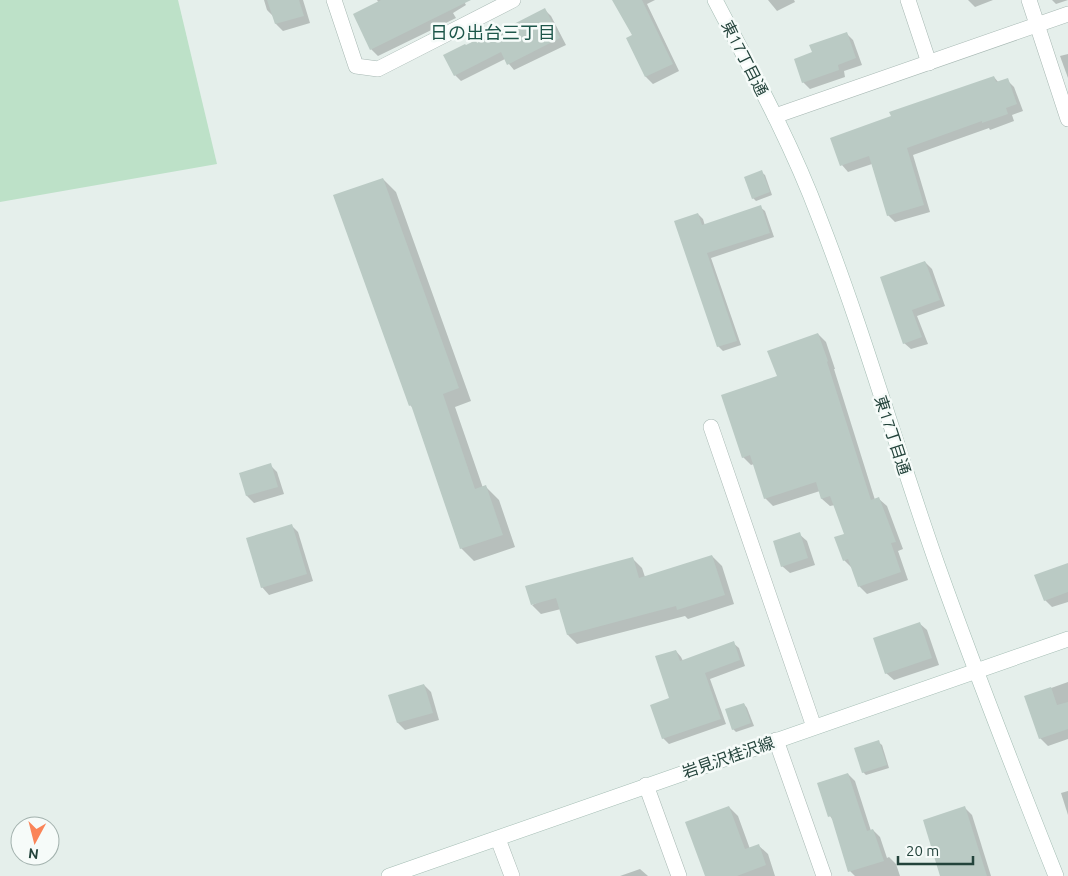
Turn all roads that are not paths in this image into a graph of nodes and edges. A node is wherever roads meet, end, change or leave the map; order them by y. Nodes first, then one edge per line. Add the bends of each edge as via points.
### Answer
1 (334, 0) edge
2 (513, 0) edge
3 (715, 0) edge
4 (908, 0) edge
5 (1029, 0) edge
6 (1068, 14) edge
7 (1038, 25) junction
8 (929, 63) junction
9 (775, 116) junction
10 (1068, 119) edge
11 (711, 427) dead end
12 (1068, 639) edge
13 (976, 671) junction
14 (814, 727) junction
15 (776, 740) junction
16 (646, 785) junction
17 (498, 839) junction
18 (389, 876) edge
19 (512, 876) edge
20 (679, 876) edge
21 (824, 876) edge
22 (1056, 876) edge

1 - 2 street via 356,66 378,69
3 - 9 street, 東17丁目通
4 - 8 street
5 - 7 street
6 - 7 street
7 - 8 street
7 - 10 street
8 - 9 street
9 - 13 street, 東17丁目通 via 837,264 914,498
11 - 14 street
12 - 13 street, 岩見沢桂沢線
13 - 14 street, 岩見沢桂沢線
13 - 22 street, 東17丁目通
14 - 15 street, 岩見沢桂沢線
15 - 16 street, 岩見沢桂沢線
15 - 21 street
16 - 17 street, 岩見沢桂沢線
16 - 20 street
17 - 18 street, 岩見沢桂沢線
17 - 19 street

